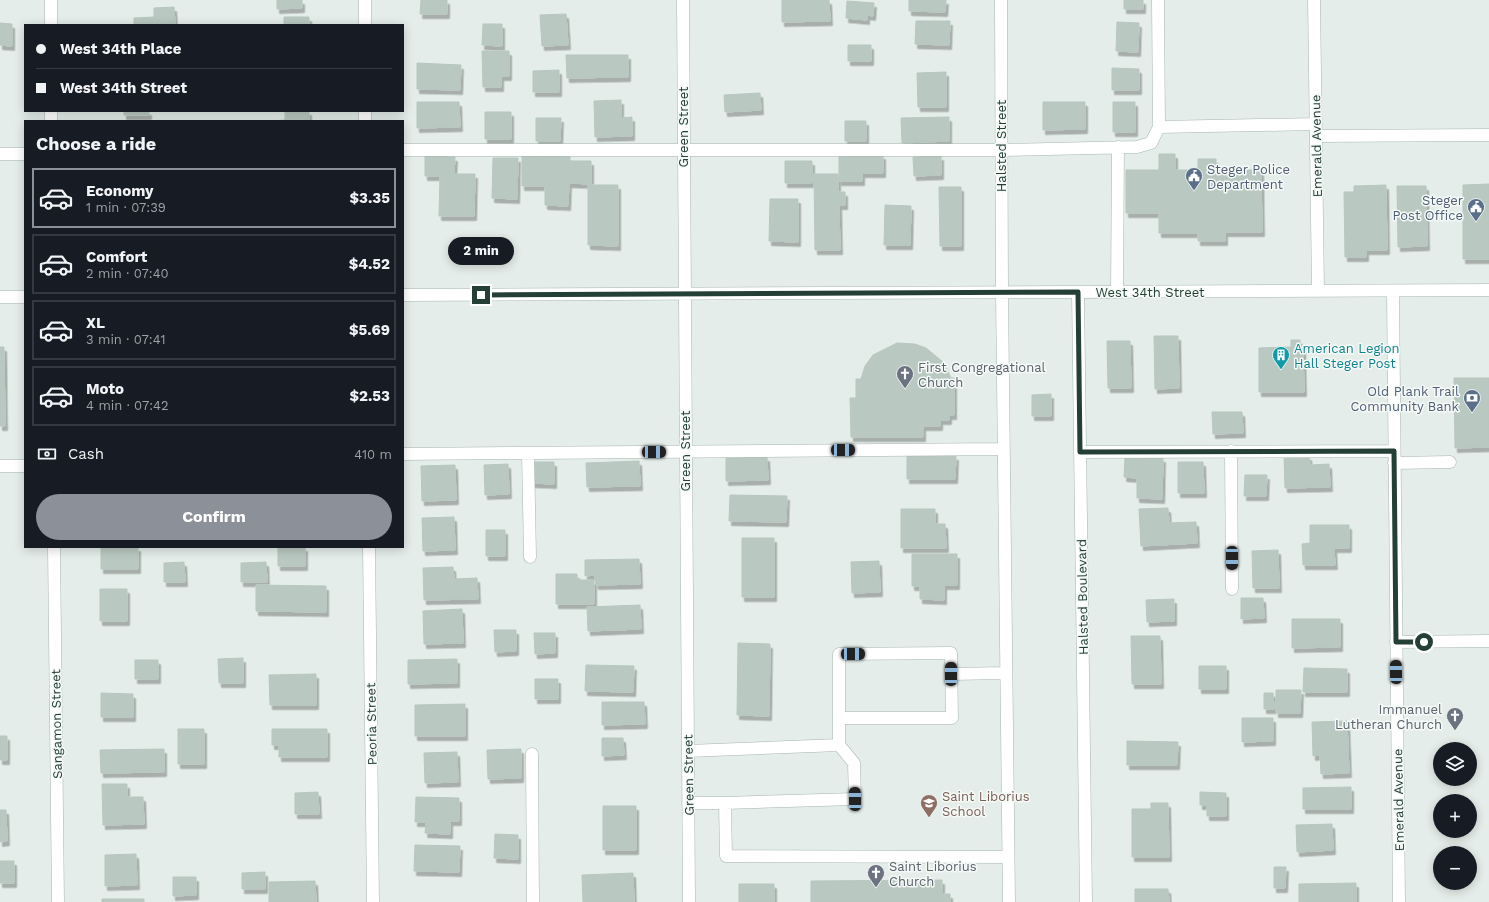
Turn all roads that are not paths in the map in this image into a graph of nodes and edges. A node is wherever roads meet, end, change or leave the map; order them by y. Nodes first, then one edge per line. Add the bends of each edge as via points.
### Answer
1 (51, 0) edge
2 (365, 0) edge
3 (683, 0) edge
4 (1001, 0) edge
5 (1158, 0) edge
6 (1314, 0) edge
7 (51, 24) edge
8 (365, 24) edge
9 (1316, 124) junction
10 (1159, 127) junction
11 (1489, 135) edge
12 (1316, 136) junction
13 (1118, 147) junction
14 (684, 149) junction
15 (404, 150) edge
16 (1001, 150) junction
17 (0, 154) edge
18 (24, 154) edge
19 (1489, 290) edge
20 (1318, 291) junction
21 (1393, 291) junction
22 (1002, 292) junction
23 (1078, 292) junction
24 (1117, 292) junction
25 (684, 294) junction
26 (404, 295) edge
27 (0, 297) edge
28 (24, 297) edge
29 (1003, 449) junction
30 (685, 451) junction
31 (1231, 451) junction
32 (1080, 452) junction
33 (528, 453) junction
34 (404, 454) edge
35 (1394, 457) junction
36 (1450, 462) dead end
37 (0, 466) edge
38 (24, 466) edge
39 (54, 548) edge
40 (369, 548) edge
41 (530, 557) dead end
42 (1232, 589) dead end
43 (1489, 641) edge
44 (1396, 642) junction
45 (1006, 673) junction
46 (951, 674) junction
47 (839, 718) junction
48 (839, 745) junction
49 (688, 751) junction
50 (532, 754) dead end
51 (688, 803) junction
52 (725, 803) junction
53 (1008, 857) junction
54 (58, 902) edge
55 (373, 902) edge
56 (533, 902) edge
57 (689, 902) edge
58 (1009, 902) edge
59 (1086, 902) edge
60 (1399, 902) edge

1 - 7 street
2 - 8 street
3 - 14 street, Green Street
4 - 16 street, Halsted Street
5 - 10 street
6 - 9 street, Emerald Avenue
9 - 10 street
9 - 12 street, Emerald Avenue
10 - 13 street via 1151,143 1137,147
11 - 12 street
12 - 20 street, Emerald Avenue
13 - 16 street
13 - 24 street
14 - 15 street
14 - 16 street
14 - 25 street, Green Street
16 - 22 street, Halsted Street
17 - 18 street
19 - 21 street, West 34th Street
20 - 21 street, West 34th Street
20 - 24 street, West 34th Street
21 - 35 street, Emerald Avenue
22 - 23 street, West 34th Street
22 - 25 street, West 34th Street
22 - 29 street
23 - 24 street, West 34th Street
23 - 32 street, Halsted Boulevard
25 - 26 street, West 34th Street
25 - 30 street, Green Street
27 - 28 street
29 - 30 street
29 - 45 street
30 - 33 street
30 - 49 street, Green Street
31 - 32 street
31 - 35 street
31 - 42 street
32 - 59 street, Halsted Boulevard
33 - 34 street
33 - 41 street
35 - 36 street
35 - 44 street, Emerald Avenue
37 - 38 street
39 - 54 street, Sangamon Street
40 - 55 street, Peoria Street
43 - 44 street
44 - 60 street, Emerald Avenue
45 - 46 street
45 - 53 street
46 - 47 street via 952,718
46 - 47 street via 951,653 838,654
47 - 48 street
48 - 49 street
48 - 52 street via 854,763 855,799
49 - 51 street, Green Street
50 - 56 street
51 - 52 street
51 - 57 street, Green Street
52 - 53 street via 726,856
53 - 58 street

